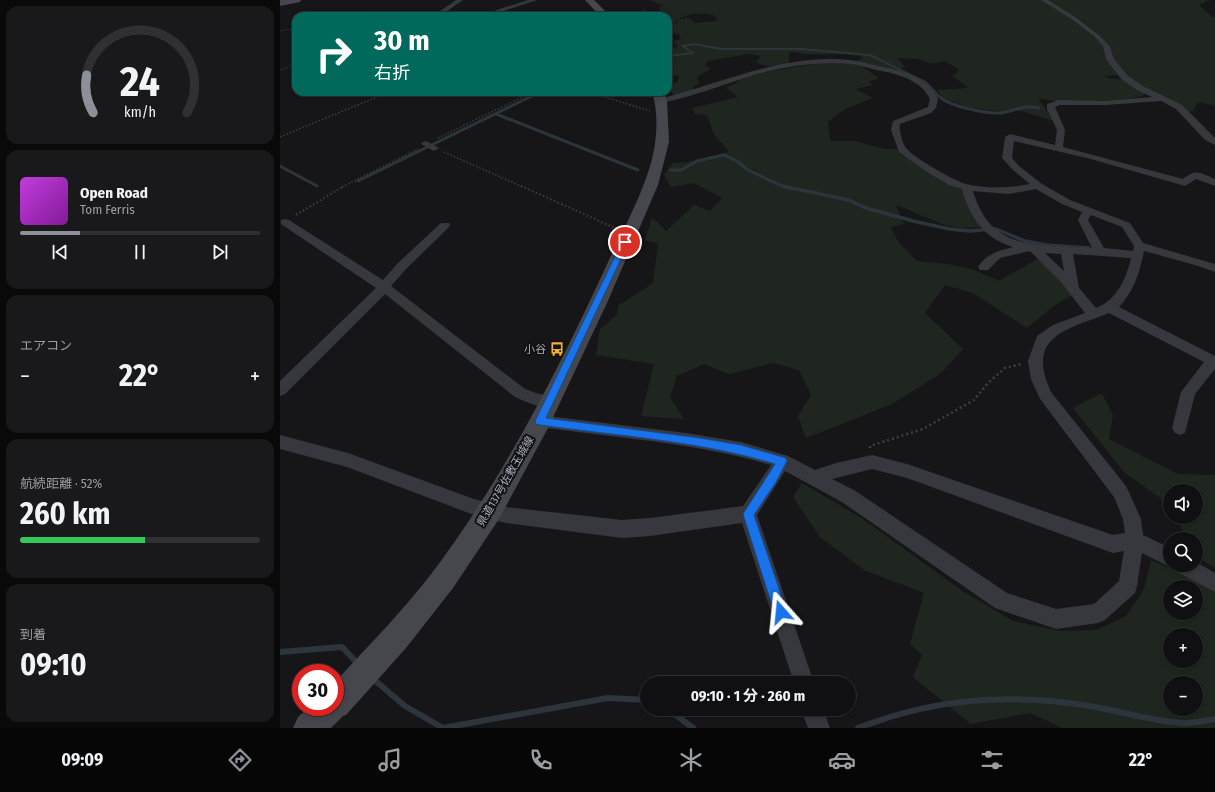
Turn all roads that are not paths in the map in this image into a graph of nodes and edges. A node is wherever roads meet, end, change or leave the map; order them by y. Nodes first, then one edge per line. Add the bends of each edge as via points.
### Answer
1 (297, 0) edge
2 (460, 0) edge
3 (534, 0) edge
4 (589, 0) edge
5 (1044, 0) edge
6 (280, 3) edge
7 (442, 12) edge
8 (494, 12) edge
9 (601, 12) edge
10 (1162, 99) junction
11 (660, 101) edge
12 (1215, 142) edge
13 (1058, 149) junction
14 (1215, 183) edge
15 (1038, 186) junction
16 (967, 187) junction
17 (1088, 210) junction
18 (285, 222) road end
19 (446, 225) dead end
20 (1030, 248) junction
21 (1098, 249) junction
22 (1066, 250) junction
23 (1138, 251) junction
24 (984, 267) dead end
25 (1215, 268) edge
26 (384, 287) junction
27 (1073, 289) junction
28 (1110, 308) junction
29 (1093, 314) junction
30 (1214, 362) edge
31 (280, 390) edge
32 (549, 401) junction
33 (540, 421) junction
34 (1180, 428) dead end
35 (280, 442) edge
36 (782, 461) junction
37 (815, 478) junction
38 (490, 511) junction
39 (748, 514) junction
40 (1135, 540) junction
41 (1163, 554) edge
42 (1196, 572) edge
43 (1215, 583) edge
44 (802, 676) edge
45 (344, 694) edge
46 (321, 716) edge
47 (309, 728) edge

1 - 6 main road
2 - 7 street
3 - 8 street
4 - 9 main road
5 - 10 street via 1097,36 1106,46 1110,59 1124,77
10 - 12 street via 1179,107 1208,138
10 - 13 street via 1105,103 1059,102 1050,106 1061,128
11 - 16 street via 696,93 749,73 822,61 852,63 898,72 919,82 934,99 932,108 928,111 896,123 895,130 902,150 930,170
11 - 32 main road, 県道137号佐敷玉城線 via 662,142 651,185 598,303
13 - 14 street via 1185,183 1194,175
13 - 15 street via 1010,137 1007,158
15 - 16 street via 1010,191
15 - 17 street via 1066,202
16 - 20 street via 968,194 987,228 1004,240
17 - 21 street via 1083,220
17 - 23 street via 1126,225
18 - 26 street
19 - 26 street via 411,257
20 - 22 street
20 - 24 street via 996,255
20 - 27 street
21 - 22 street
21 - 23 street
22 - 27 street
23 - 25 street via 1200,262
23 - 28 street via 1130,284
26 - 31 street
26 - 32 street via 520,394
27 - 29 street
28 - 29 street
28 - 30 street
29 - 40 street via 1058,328 1042,340 1034,362 1045,395 1120,492 1132,519
30 - 34 street via 1188,392
32 - 33 main road, 県道137号佐敷玉城線
33 - 36 street via 693,441 741,449
33 - 38 main road, 県道137号佐敷玉城線
35 - 38 street via 348,460
36 - 37 street
36 - 39 street
37 - 40 street via 836,470 872,462 1113,544
37 - 40 street via 848,496 1002,601 1056,619 1098,613 1128,586
38 - 39 street via 622,529
38 - 45 main road, 県道137号佐敷玉城線 via 444,578 383,652
39 - 44 street
40 - 41 street
42 - 43 street
46 - 47 main road, 県道137号佐敷玉城線

